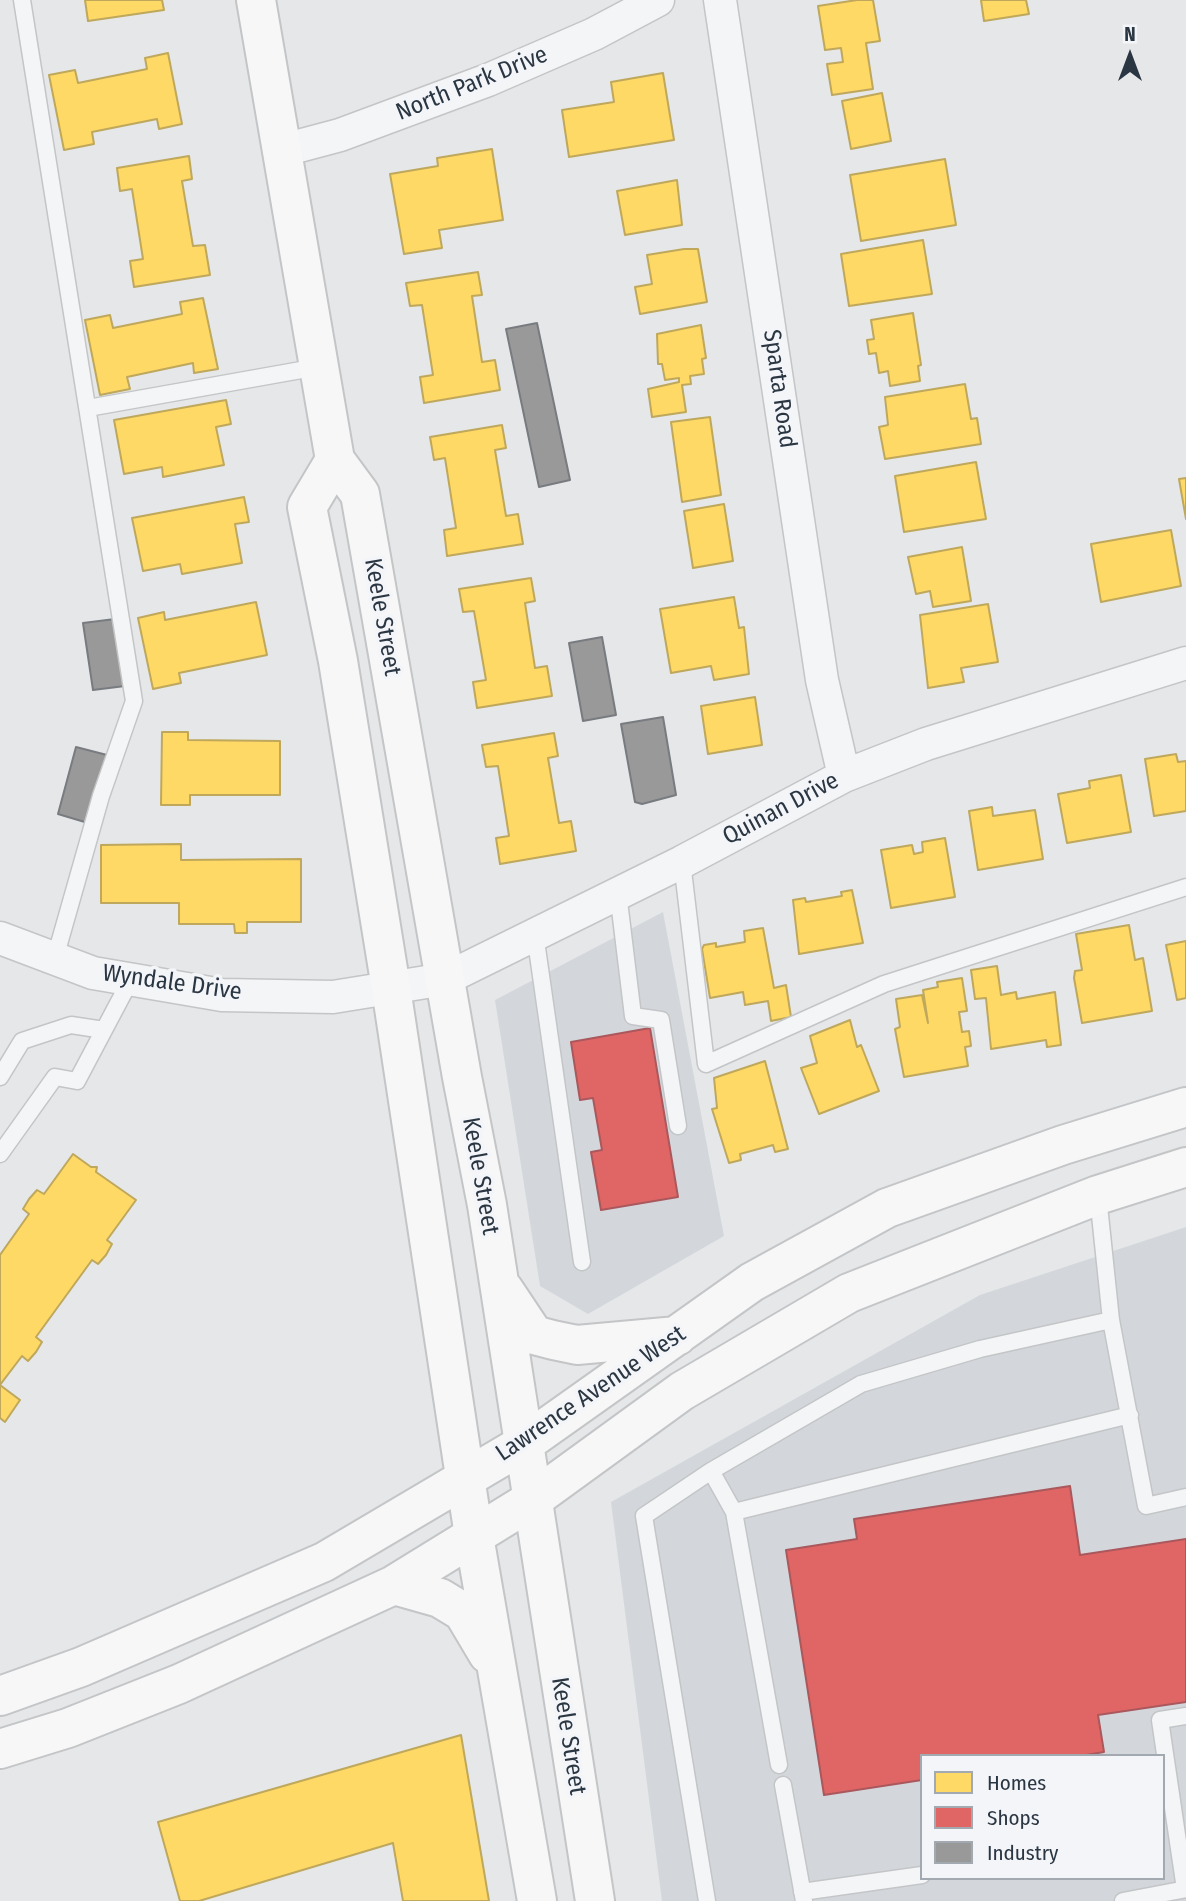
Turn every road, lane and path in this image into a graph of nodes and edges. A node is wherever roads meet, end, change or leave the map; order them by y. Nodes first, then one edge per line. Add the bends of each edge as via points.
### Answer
1 (22, 0) edge
2 (256, 0) edge
3 (658, 0) edge
4 (720, 0) edge
5 (280, 151) junction
6 (318, 367) junction
7 (88, 408) junction
8 (335, 460) junction
9 (1186, 663) edge
10 (844, 776) junction
11 (682, 862) junction
12 (1186, 887) edge
13 (618, 894) junction
14 (536, 934) junction
15 (0, 938) edge
16 (55, 958) junction
17 (131, 979) junction
18 (445, 979) junction
19 (391, 988) junction
20 (104, 1030) junction
21 (0, 1077) edge
22 (1186, 1107) edge
23 (678, 1126) dead end
24 (1063, 1145) junction
25 (0, 1154) edge
26 (1186, 1167) edge
27 (1098, 1195) junction
28 (582, 1262) dead end
29 (498, 1280) junction
30 (1111, 1320) junction
31 (680, 1335) junction
32 (1130, 1415) junction
33 (522, 1445) junction
34 (711, 1471) junction
35 (465, 1476) junction
36 (1186, 1497) edge
37 (532, 1500) junction
38 (734, 1512) junction
39 (474, 1536) junction
40 (394, 1585) junction
41 (498, 1670) junction
42 (0, 1696) edge
43 (1186, 1716) edge
44 (0, 1749) edge
45 (779, 1765) dead end
46 (783, 1785) dead end
47 (920, 1875) edge
48 (1185, 1889) edge
49 (803, 1897) edge
50 (537, 1901) edge
51 (595, 1901) edge
52 (707, 1901) edge
53 (1123, 1901) edge

1 - 7 lane
2 - 5 main road, Keele Street
3 - 5 street, North Park Drive via 594,34 488,80 340,135
4 - 10 street, Sparta Road via 822,680
5 - 6 main road, Keele Street
6 - 7 lane
6 - 8 main road, Keele Street
7 - 16 lane via 134,701 101,796
8 - 18 main road, Keele Street via 360,494
8 - 19 main road via 307,508 338,661
9 - 10 street, Quinan Drive via 926,744
10 - 11 street, Quinan Drive
11 - 12 lane via 706,1064 884,984
11 - 13 street, Quinan Drive
13 - 14 street, Quinan Drive
13 - 23 lane via 633,1016 661,1020
14 - 18 street, Quinan Drive
14 - 28 lane
15 - 16 street, Wyndale Drive
16 - 17 street, Wyndale Drive via 93,973
17 - 19 street, Wyndale Drive via 222,995 332,997
17 - 20 lane
18 - 19 street, Quinan Drive
18 - 29 main road, Keele Street
19 - 35 main road
20 - 21 lane via 71,1025 22,1041
20 - 25 lane via 77,1081 55,1077
22 - 24 main road, Lawrence Avenue West
24 - 27 main road
24 - 31 main road, Lawrence Avenue West via 887,1208 752,1282
26 - 27 main road, Lawrence Avenue West
27 - 30 lane
27 - 37 main road, Lawrence Avenue West via 849,1293 682,1391
29 - 31 main road via 534,1335 577,1345
29 - 33 main road, Keele Street
30 - 32 lane
30 - 34 lane via 980,1349 861,1384
31 - 33 main road, Lawrence Avenue West
32 - 36 lane via 1146,1506
32 - 38 lane
33 - 35 main road, Lawrence Avenue West
33 - 37 main road, Keele Street
34 - 38 lane
34 - 52 lane via 644,1516
35 - 39 main road
35 - 42 main road, Lawrence Avenue West via 324,1562 81,1667
37 - 39 main road, Lawrence Avenue West
37 - 51 main road, Keele Street
38 - 45 lane
39 - 40 main road, Lawrence Avenue West
39 - 41 main road
40 - 41 main road via 440,1598 463,1612
40 - 44 main road, Lawrence Avenue West via 179,1684
41 - 50 main road
43 - 48 lane via 1160,1720
46 - 49 lane
47 - 49 lane
48 - 53 lane

